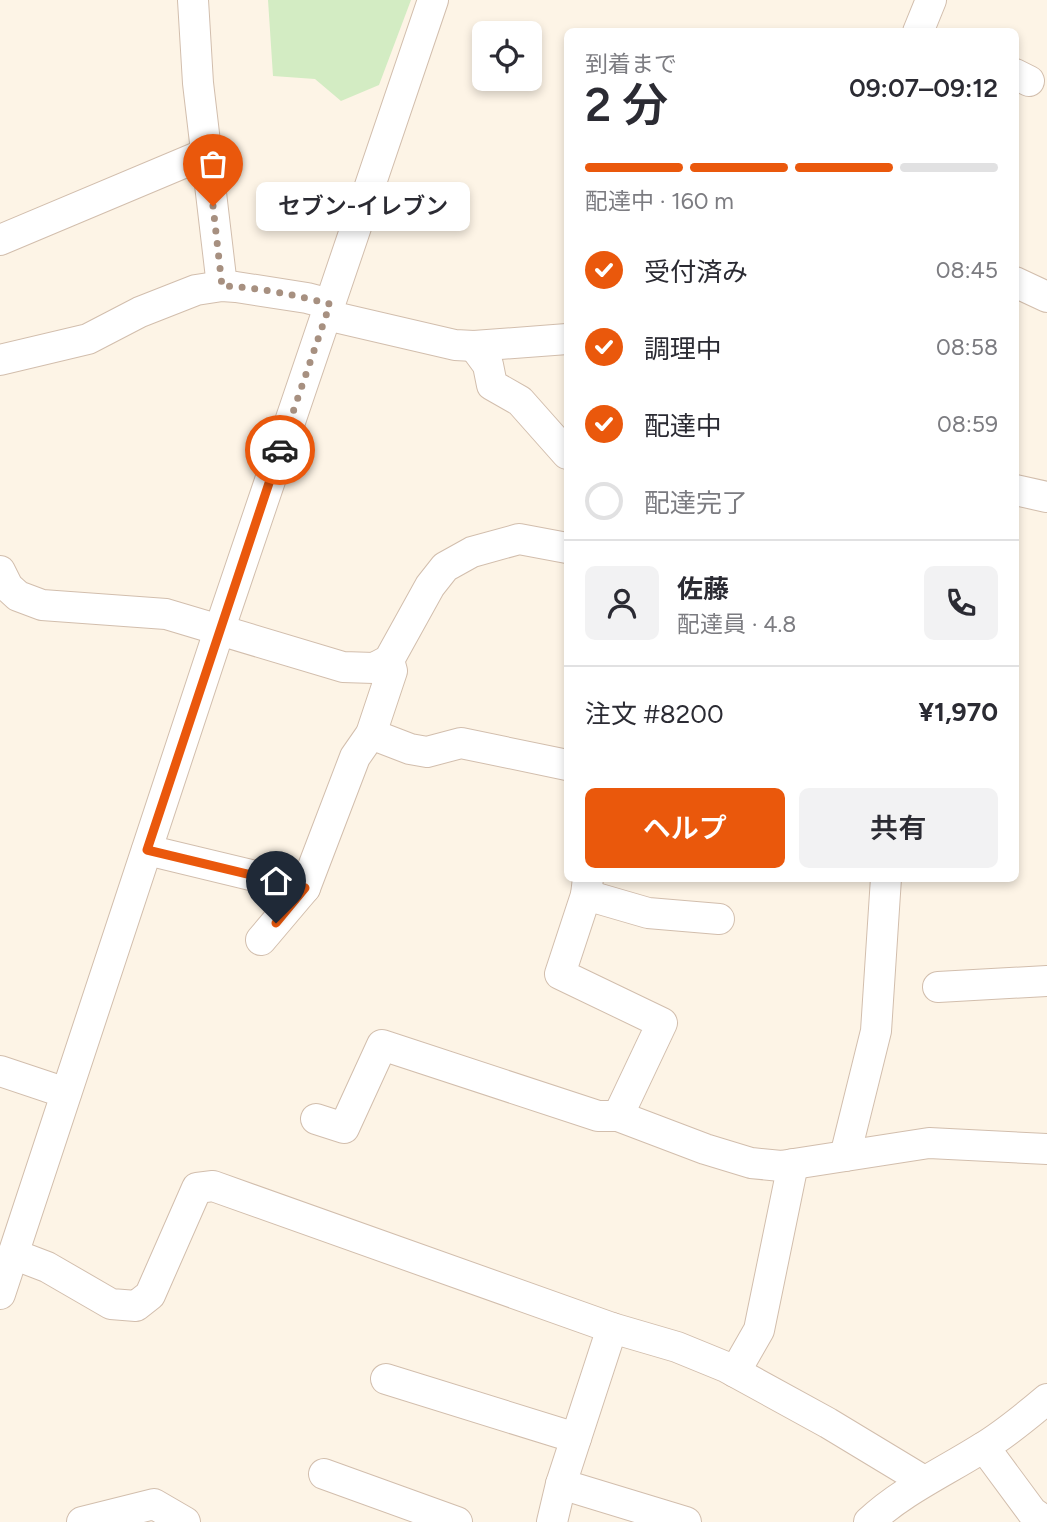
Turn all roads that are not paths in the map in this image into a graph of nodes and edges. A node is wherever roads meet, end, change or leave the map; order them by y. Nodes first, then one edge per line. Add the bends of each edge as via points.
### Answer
1 (192, 0) edge
2 (433, 0) edge
3 (207, 153) junction
4 (0, 240) edge
5 (1019, 284) edge
6 (222, 286) junction
7 (1047, 298) edge
8 (328, 310) junction
9 (564, 340) edge
10 (474, 346) junction
11 (0, 360) edge
12 (564, 451) edge
13 (1019, 491) edge
14 (1047, 497) edge
15 (564, 547) edge
16 (0, 571) edge
17 (219, 631) junction
18 (389, 660) junction
19 (371, 734) junction
20 (564, 764) edge
21 (147, 850) junction
22 (886, 882) edge
23 (587, 887) edge
24 (305, 888) junction
25 (719, 919) dead end
26 (261, 940) dead end
27 (1047, 981) edge
28 (938, 987) dead end
29 (0, 1071) edge
30 (66, 1093) junction
31 (618, 1116) junction
32 (316, 1119) dead end
33 (1047, 1149) edge
34 (845, 1156) junction
35 (793, 1164) junction
36 (10, 1241) edge
37 (0, 1294) edge
38 (612, 1328) junction
39 (735, 1372) junction
40 (386, 1379) dead end
41 (1047, 1399) edge
42 (576, 1438) junction
43 (984, 1447) junction
44 (324, 1474) dead end
45 (925, 1481) junction
46 (561, 1484) junction
47 (82, 1522) edge
48 (185, 1522) edge
49 (457, 1522) edge
50 (552, 1522) edge
51 (686, 1522) edge
52 (869, 1522) edge
53 (1046, 1522) edge

1 - 3 street
2 - 8 street
3 - 4 street
3 - 6 street
5 - 7 street
6 - 8 street via 307,298
6 - 11 street via 196,290 140,312 88,339
8 - 10 street via 455,345
8 - 17 street
9 - 10 street
10 - 12 street via 488,365 492,385 520,401
13 - 14 street
15 - 18 street via 519,539 472,552 446,567 430,586
16 - 17 street via 18,596 42,605 166,614
17 - 18 street via 343,667 374,668
17 - 21 street
18 - 19 street via 392,671
19 - 20 street via 427,752 461,743
19 - 24 street via 355,757
21 - 24 street
21 - 30 street
22 - 34 street via 876,1031
23 - 25 street via 648,912
23 - 31 street via 560,974 662,1023
24 - 26 street
27 - 28 street
29 - 30 street
30 - 36 street
31 - 32 street via 598,1116 382,1045 344,1128
31 - 35 street via 751,1163
33 - 34 street via 929,1143
34 - 35 street
35 - 39 street via 759,1330
36 - 37 street
36 - 38 street via 111,1304 136,1306 150,1295 197,1188 213,1186
38 - 39 street via 677,1347
38 - 42 street
39 - 45 street
40 - 42 street
41 - 43 street
42 - 46 street
43 - 45 street
43 - 53 street via 1032,1512
44 - 49 street
45 - 52 street
46 - 50 street
46 - 51 street
47 - 48 street via 154,1504

